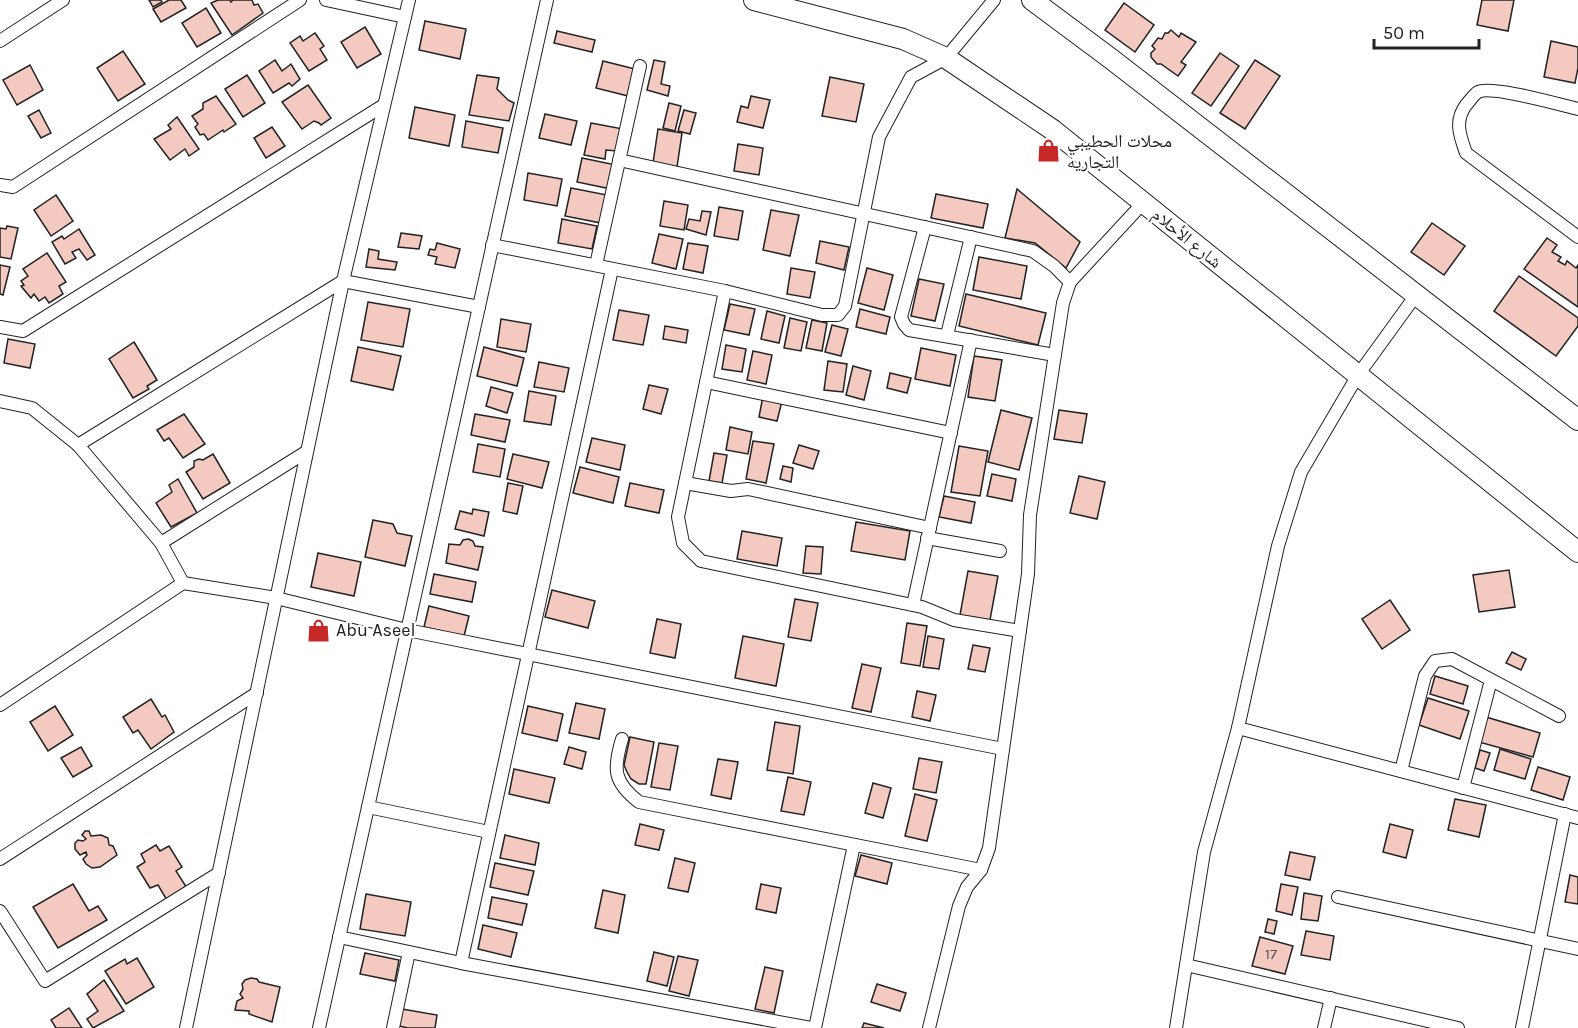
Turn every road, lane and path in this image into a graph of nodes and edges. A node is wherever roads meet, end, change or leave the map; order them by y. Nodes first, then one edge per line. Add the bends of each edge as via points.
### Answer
1 (63, 0) edge
2 (300, 0) edge
3 (326, 0) edge
4 (409, 0) edge
5 (547, 0) edge
6 (754, 0) edge
7 (994, 0) edge
8 (1032, 0) edge
9 (405, 17) junction
10 (0, 40) edge
11 (946, 58) junction
12 (640, 66) dead end
13 (384, 105) junction
14 (1578, 109) edge
15 (619, 160) junction
16 (0, 185) edge
17 (1143, 203) junction
18 (863, 213) junction
19 (926, 227) junction
20 (971, 237) junction
21 (1578, 237) edge
22 (492, 245) junction
23 (596, 266) junction
24 (612, 269) junction
25 (343, 281) junction
26 (1070, 282) junction
27 (725, 291) junction
28 (1416, 295) junction
29 (478, 308) junction
30 (0, 327) edge
31 (947, 335) junction
32 (971, 340) junction
33 (1055, 355) junction
34 (1358, 375) junction
35 (706, 382) junction
36 (0, 401) edge
37 (1578, 420) edge
38 (951, 433) junction
39 (78, 445) junction
40 (306, 452) junction
41 (685, 483) junction
42 (929, 533) junction
43 (161, 543) junction
44 (1000, 551) dead end
45 (1578, 552) edge
46 (183, 583) junction
47 (276, 598) junction
48 (913, 605) junction
49 (407, 630) junction
50 (1020, 631) junction
51 (528, 654) junction
52 (1491, 680) junction
53 (0, 692) edge
54 (17, 693) junction
55 (257, 693) junction
56 (0, 705) edge
57 (1559, 717) dead end
58 (1238, 728) junction
59 (622, 739) dead end
60 (1003, 749) junction
61 (1401, 771) junction
62 (1463, 788) junction
63 (368, 807) junction
64 (1565, 814) junction
65 (1578, 818) edge
66 (489, 831) junction
67 (854, 844) junction
68 (0, 859) edge
69 (981, 870) junction
70 (219, 873) junction
71 (1338, 897) dead end
72 (0, 911) edge
73 (339, 938) junction
74 (1539, 941) junction
75 (1578, 949) edge
76 (409, 952) junction
77 (461, 963) junction
78 (1186, 964) junction
79 (1331, 998) junction
80 (186, 1028) edge
81 (319, 1028) edge
82 (393, 1028) edge
83 (813, 1028) edge
84 (929, 1028) edge
85 (1176, 1028) edge
86 (1324, 1028) edge
87 (1458, 1028) edge
88 (1522, 1028) edge

1 - 10 street
2 - 16 street via 13,187
3 - 9 street
4 - 9 street
5 - 22 street
6 - 11 main road, شارع الأحلام via 903,39
7 - 11 street
8 - 28 main road
9 - 13 street
11 - 17 main road, شارع الأحلام via 1053,130
11 - 18 street via 911,77 879,137
12 - 15 street
13 - 25 street
13 - 30 street via 23,331
14 - 21 street via 1488,90 1478,92 1458,120 1466,153
15 - 18 street
15 - 23 street
17 - 26 street
17 - 34 main road, شارع الأحلام
18 - 19 street
18 - 27 street via 845,306 838,315 822,315
19 - 20 street
19 - 31 street via 901,316 909,330
20 - 26 street via 1033,251
20 - 31 street
22 - 23 street
22 - 29 street
23 - 24 street
24 - 27 street
24 - 51 street
25 - 29 street
25 - 39 street
25 - 40 street
26 - 33 street
27 - 35 street
28 - 34 street
28 - 37 main road
29 - 49 street
31 - 32 street
32 - 33 street
32 - 38 street
33 - 50 street via 1030,515 1028,574
34 - 45 main road, شارع الأحلام
34 - 58 street via 1301,472 1278,546
35 - 38 street
35 - 41 street
36 - 39 street via 32,408
38 - 42 street
39 - 43 street
40 - 43 street
40 - 47 street
41 - 42 street via 731,491 748,489
41 - 48 street via 678,517 683,543 700,561
42 - 44 street
42 - 48 street
43 - 46 street
46 - 47 street
46 - 54 street
47 - 49 street
47 - 55 street
48 - 50 street via 954,620
49 - 51 street
49 - 63 street
50 - 60 street
51 - 60 street
51 - 66 street
52 - 57 street
52 - 61 street via 1452,659 1435,661 1425,676
52 - 62 street
53 - 54 street
54 - 56 street
55 - 68 street
55 - 70 street
58 - 61 street
58 - 78 street via 1204,852
59 - 67 street via 616,760 618,777 639,802
60 - 69 street via 989,848
61 - 62 street
62 - 64 street
63 - 66 street
63 - 73 street
64 - 65 street
64 - 74 street
66 - 77 street
67 - 69 street
67 - 83 street
69 - 84 street via 967,887 959,906
70 - 72 street via 45,981
70 - 80 street
71 - 74 street
73 - 76 street
73 - 81 street
74 - 75 street
74 - 88 street
76 - 77 street
76 - 82 street
77 - 83 street
78 - 79 street
78 - 85 street
79 - 86 street
79 - 87 street

